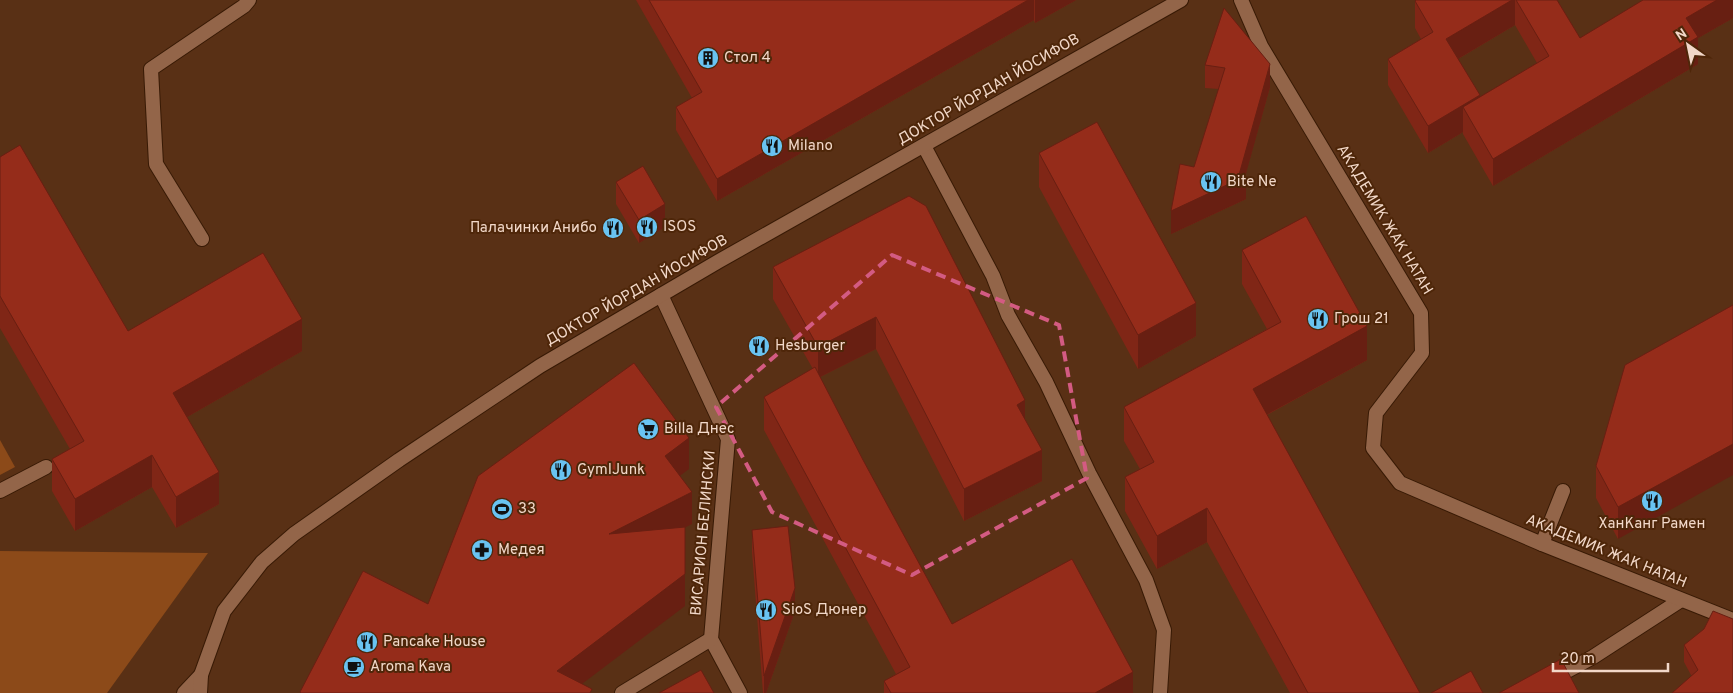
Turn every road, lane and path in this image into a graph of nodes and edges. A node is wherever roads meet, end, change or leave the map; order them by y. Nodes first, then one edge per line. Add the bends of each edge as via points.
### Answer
1 (249, 0) edge
2 (1181, 0) edge
3 (1241, 0) edge
4 (924, 146) junction
5 (202, 239) dead end
6 (662, 295) junction
7 (46, 467) dead end
8 (0, 491) edge
9 (1563, 491) dead end
10 (1542, 544) junction
11 (1681, 600) junction
12 (1733, 620) edge
13 (711, 640) junction
14 (201, 675) junction
15 (184, 693) edge
16 (200, 693) edge
17 (622, 693) edge
18 (740, 693) edge
19 (1160, 693) edge
20 (1526, 693) edge

1 - 5 street via 152,69 156,164
2 - 4 street, ДОКТОР ЙОРДАН ЙОСИФОВ
3 - 10 street, АКАДЕМИК ЖАК НАТАН via 1261,46 1420,313 1422,353 1376,413 1373,448 1400,483
4 - 6 street, ДОКТОР ЙОРДАН ЙОСИФОВ
4 - 19 street via 1146,580 1164,630
6 - 13 street, ВИСАРИОН БЕЛИНСКИ via 728,439
6 - 14 street, ДОКТОР ЙОРДАН ЙОСИФОВ via 540,366 294,534 262,562 224,611
7 - 8 street
9 - 10 street
10 - 11 street, АКАДЕМИК ЖАК НАТАН
11 - 12 street, АКАДЕМИК ЖАК НАТАН
11 - 20 street via 1593,657
13 - 17 street
13 - 18 street
14 - 15 street, ДОКТОР ЙОРДАН ЙОСИФОВ
14 - 16 street

